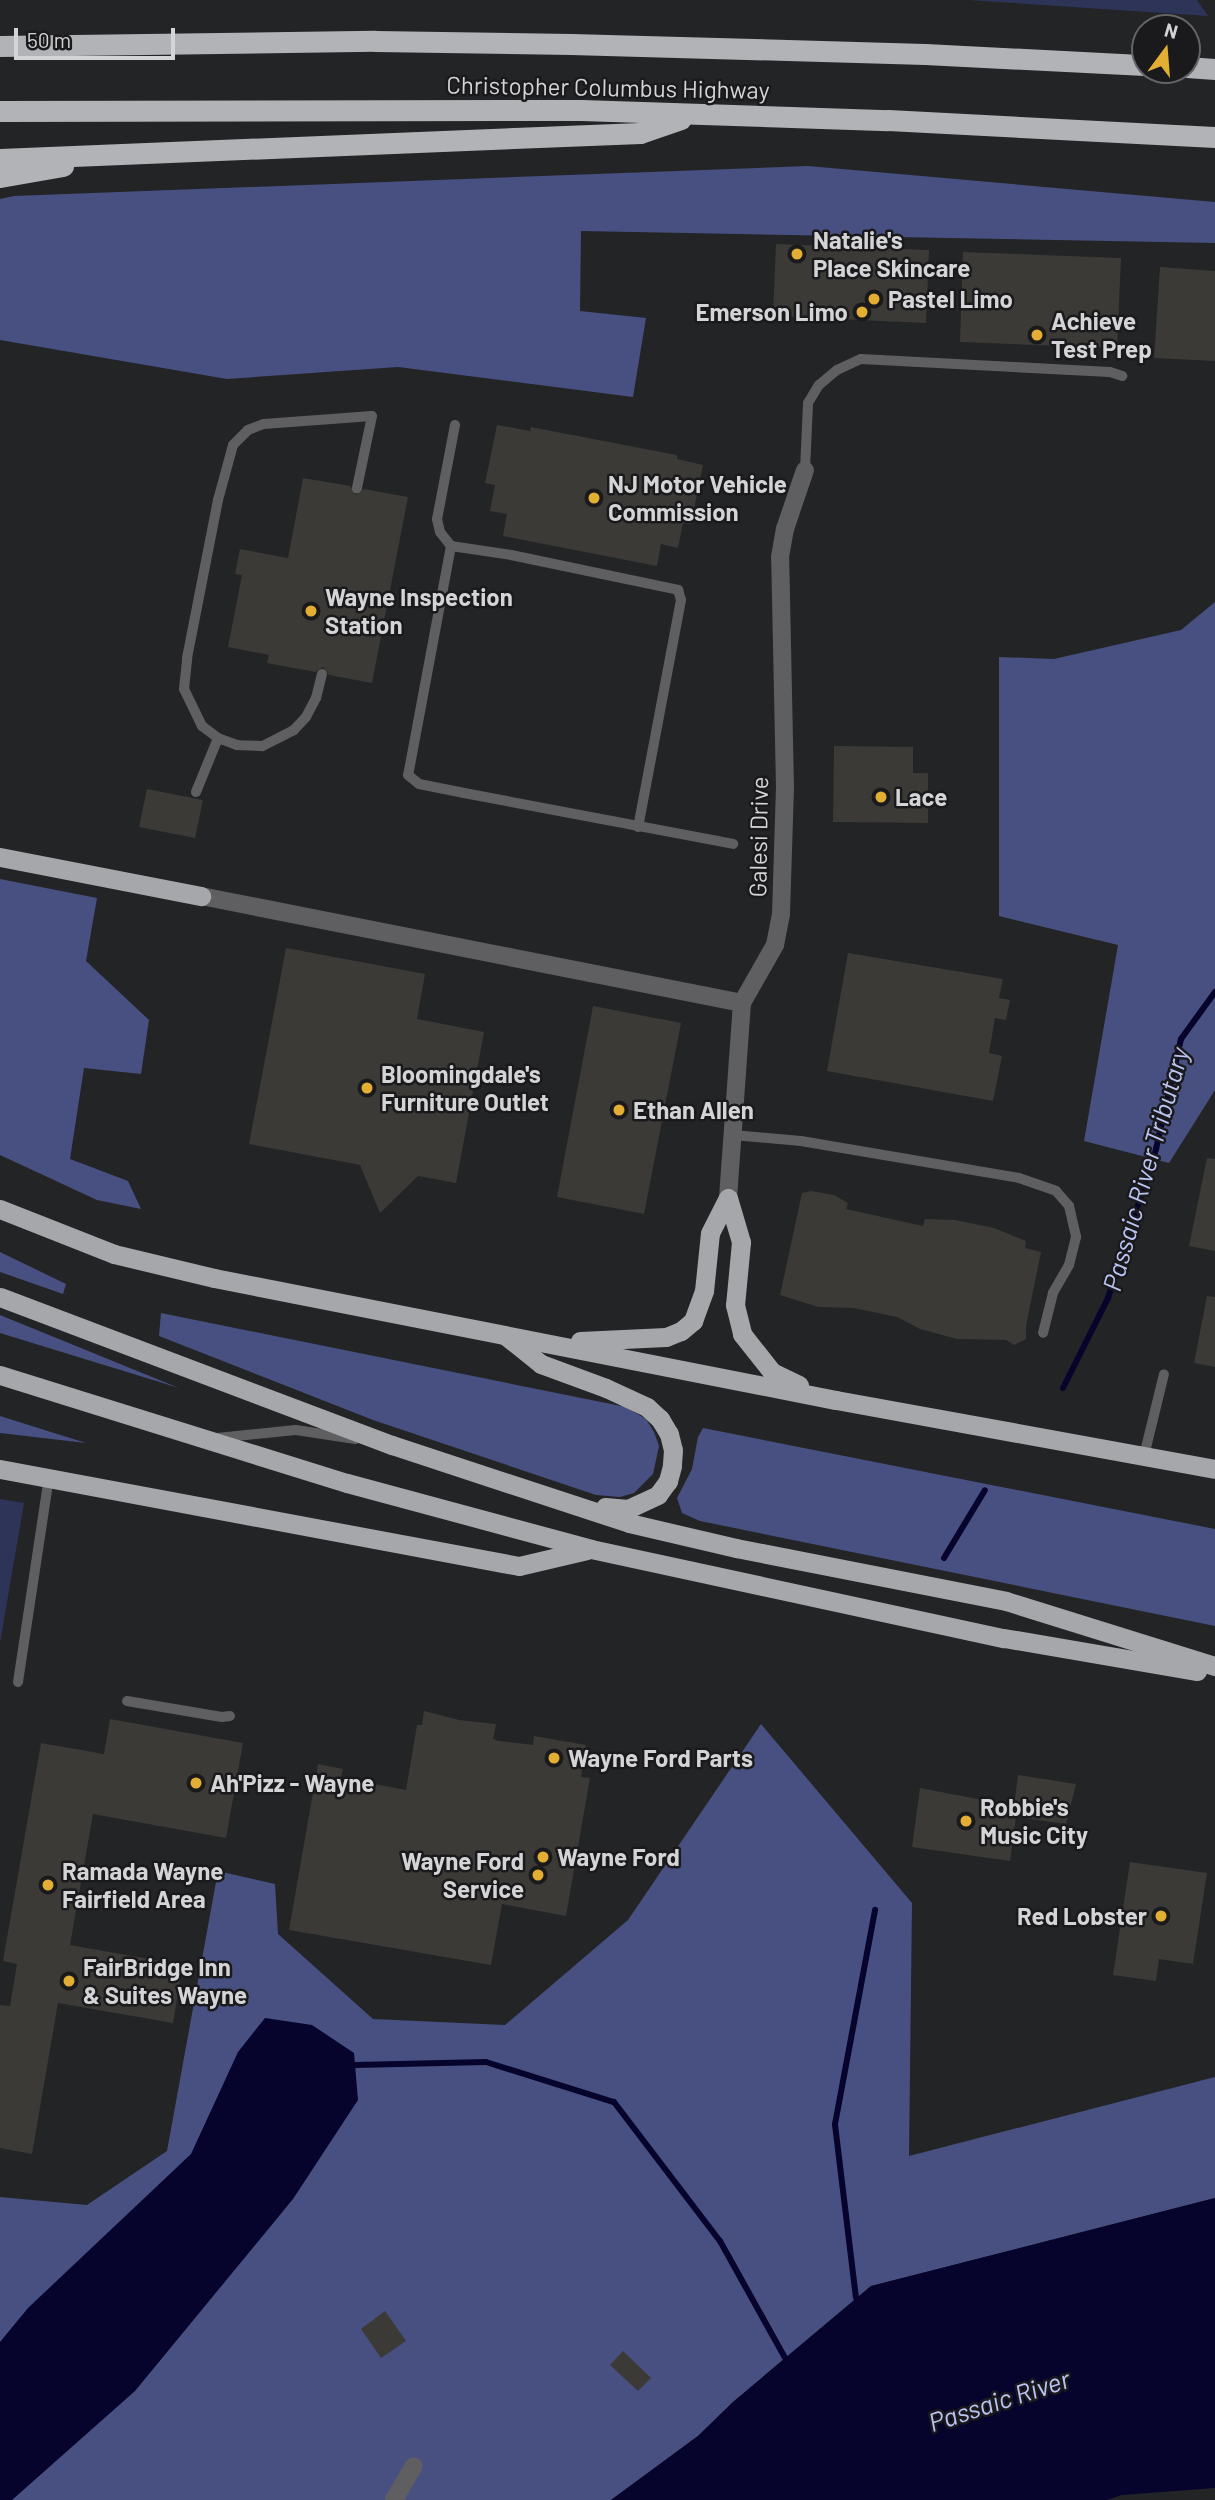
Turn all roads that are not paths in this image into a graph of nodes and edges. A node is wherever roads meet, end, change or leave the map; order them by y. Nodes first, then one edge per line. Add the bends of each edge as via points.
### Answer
1 (5, 45) edge
2 (1131, 64) edge
3 (0, 111) edge
4 (693, 114) junction
5 (1215, 137) edge
6 (142, 151) junction
7 (0, 159) edge
8 (0, 177) edge
9 (1122, 376) dead end
10 (455, 425) dead end
11 (805, 470) joint
12 (357, 488) dead end
13 (451, 546) junction
14 (322, 674) dead end
15 (218, 738) junction
16 (196, 792) dead end
17 (638, 827) junction
18 (733, 844) dead end
19 (0, 857) edge
20 (201, 896) joint
21 (742, 1003) junction
22 (733, 1135) junction
23 (728, 1198) junction
24 (0, 1209) edge
25 (0, 1297) edge
26 (1043, 1333) dead end
27 (504, 1335) junction
28 (544, 1342) junction
29 (1164, 1374) dead end
30 (0, 1375) edge
31 (836, 1400) junction
32 (199, 1439) junction
33 (392, 1445) junction
34 (1144, 1455) junction
35 (0, 1469) edge
36 (1215, 1469) edge
37 (50, 1478) junction
38 (580, 1506) junction
39 (591, 1549) junction
40 (1215, 1666) edge
41 (1215, 1674) edge
42 (18, 1682) dead end
43 (127, 1701) dead end
44 (230, 1716) dead end
45 (414, 2466) dead end
46 (394, 2500) edge

1 - 2 highway, Christopher Columbus Highway via 571,44
3 - 4 highway, Christopher Columbus Highway via 361,108
4 - 5 highway, Christopher Columbus Highway
4 - 6 highway via 640,133
6 - 7 highway
6 - 8 highway
9 - 11 lane via 861,359 837,370 819,385 808,403
10 - 13 lane via 437,519 440,533
11 - 21 street, Galesi Drive via 780,557 785,788 781,914 775,945
12 - 15 lane via 372,416 264,424 248,429 233,445 215,513 184,689 202,726
13 - 17 lane via 408,775 419,784
13 - 17 lane via 678,590 681,600
14 - 15 lane via 306,717 286,735 262,746
15 - 16 lane
17 - 18 lane
19 - 20 highway
20 - 21 street
21 - 22 street, Galesi Drive
22 - 23 street, Galesi Drive
22 - 26 lane via 801,1141 1019,1178 1056,1191 1069,1206 1076,1237 1069,1265 1053,1293
23 - 28 highway via 710,1233 700,1306 693,1321 681,1331 650,1339
23 - 31 highway via 741,1242 736,1305 742,1334 772,1371
24 - 27 highway via 114,1254
25 - 33 highway
27 - 28 highway
27 - 38 highway via 541,1364 647,1407 669,1434 672,1466 658,1495 628,1509
28 - 31 highway
29 - 34 lane
30 - 32 highway
31 - 34 highway
32 - 33 lane via 296,1430
32 - 39 highway
33 - 38 highway
34 - 36 highway
35 - 37 highway
37 - 39 highway via 519,1566
37 - 42 lane
38 - 40 highway via 681,1536 1006,1601
39 - 41 highway via 833,1604
43 - 44 lane
45 - 46 street

